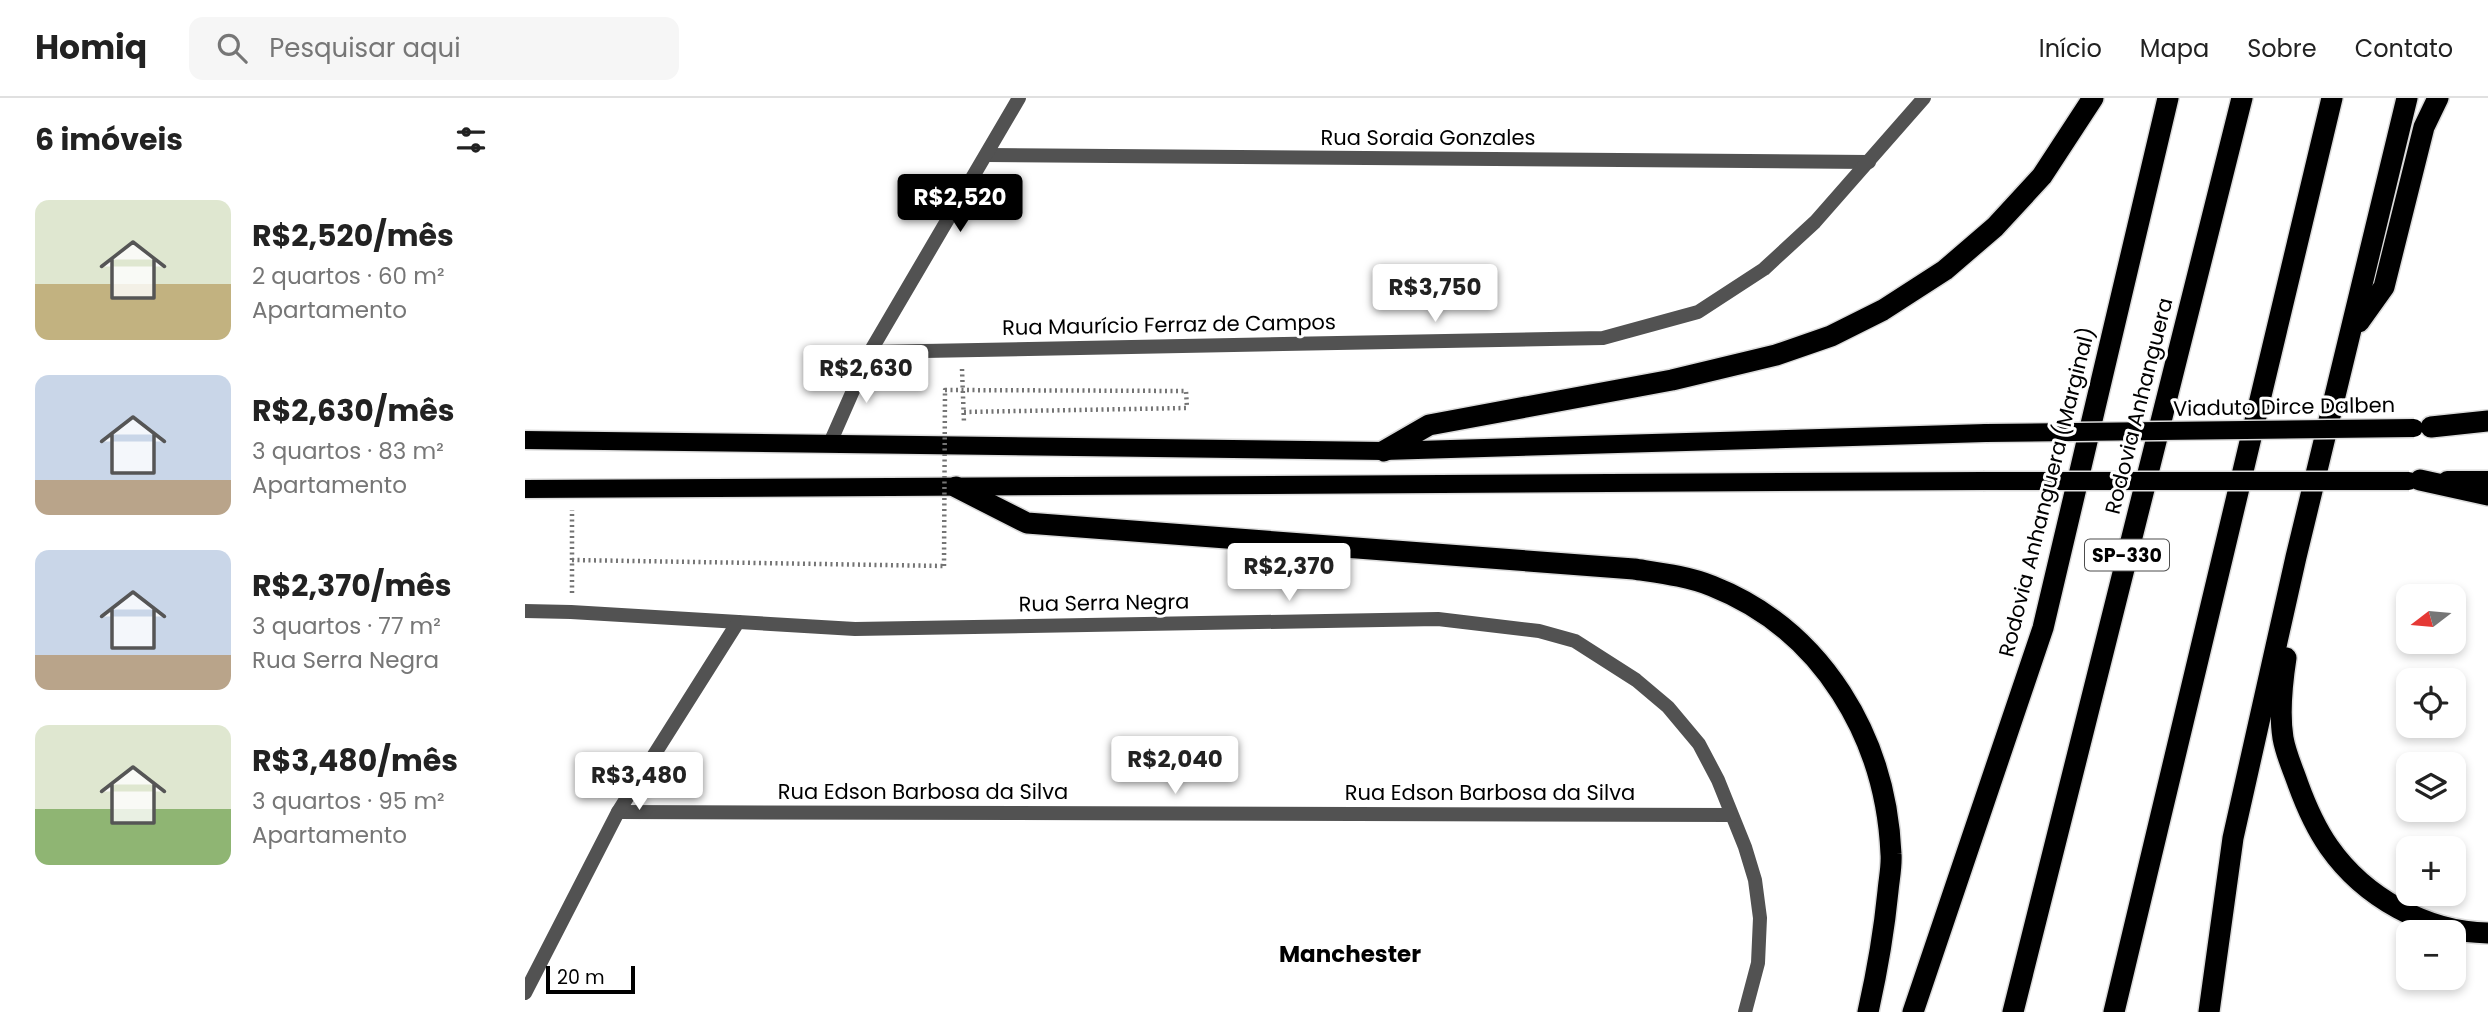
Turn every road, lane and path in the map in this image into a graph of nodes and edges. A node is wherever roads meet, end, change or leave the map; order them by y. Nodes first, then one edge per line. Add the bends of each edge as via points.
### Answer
1 (1019, 98) edge
2 (1924, 98) edge
3 (2093, 98) edge
4 (2168, 98) edge
5 (2242, 98) edge
6 (2332, 98) edge
7 (2407, 98) edge
8 (2438, 98) edge
9 (987, 155) junction
10 (1868, 162) junction
11 (2352, 332) junction
12 (961, 350) junction
13 (870, 352) junction
14 (964, 412) junction
15 (2488, 421) edge
16 (2422, 428) junction
17 (2488, 429) edge
18 (525, 440) edge
19 (829, 443) junction
20 (965, 445) junction
21 (1384, 451) junction
22 (2415, 480) junction
23 (2488, 480) edge
24 (956, 487) junction
25 (525, 489) edge
26 (572, 489) junction
27 (2488, 495) edge
28 (2296, 557) junction
29 (572, 559) junction
30 (525, 611) edge
31 (571, 611) junction
32 (738, 622) junction
33 (618, 813) junction
34 (1731, 815) junction
35 (2488, 933) edge
36 (525, 993) edge
37 (1745, 1012) edge
38 (1868, 1012) edge
39 (1913, 1012) edge
40 (2013, 1012) edge
41 (2115, 1012) edge
42 (2209, 1012) edge

1 - 9 street
2 - 10 street, Rua Maurício Ferraz de Campos
3 - 21 highway via 2042,176 1995,227 1945,270 1883,310 1831,336 1776,355 1672,380 1429,425
4 - 39 highway, Rodovia Anhanguera (Marginal) via 2043,628
5 - 40 highway, Rodovia Anhanguera / SP-330
6 - 41 highway
7 - 11 highway
8 - 11 highway via 2424,127 2384,287
9 - 10 street, Rua Soraia Gonzales
9 - 13 street
10 - 12 street, Rua Maurício Ferraz de Campos via 1815,222 1764,269 1698,312 1603,338
11 - 28 highway
12 - 13 street, Rua Maurício Ferraz de Campos
12 - 14 path
13 - 19 street
14 - 20 path
14 - 29 path, bridge via 1187,408 1186,391 945,390 944,566
15 - 16 highway
16 - 17 main road, Viaduto Dirce Dalben
16 - 21 main road, Viaduto Dirce Dalben, bridge via 1986,433
18 - 19 main road, Viaduto Dirce Dalben
19 - 20 main road, Viaduto Dirce Dalben
20 - 21 main road, Viaduto Dirce Dalben
22 - 23 main road
22 - 24 main road, bridge
22 - 27 highway
24 - 26 main road
24 - 38 highway via 1027,523 1634,569 1712,586 1751,606 1780,625 1837,686 1857,717 1874,758 1886,805 1891,856
25 - 26 main road
26 - 29 path
28 - 35 highway via 2282,682 2283,737 2309,814 2329,848 2358,880 2391,904 2428,922 2468,933
28 - 42 highway via 2233,838
29 - 31 path
30 - 31 street, Rua Serra Negra
31 - 32 street, Rua Serra Negra
32 - 33 street
32 - 34 street, Rua Serra Negra via 855,629 1438,619 1539,631 1575,641 1668,707 1699,744
33 - 34 street, Rua Edson Barbosa da Silva
33 - 36 street
34 - 37 street, Rua Serra Negra via 1755,880 1760,918 1758,963

